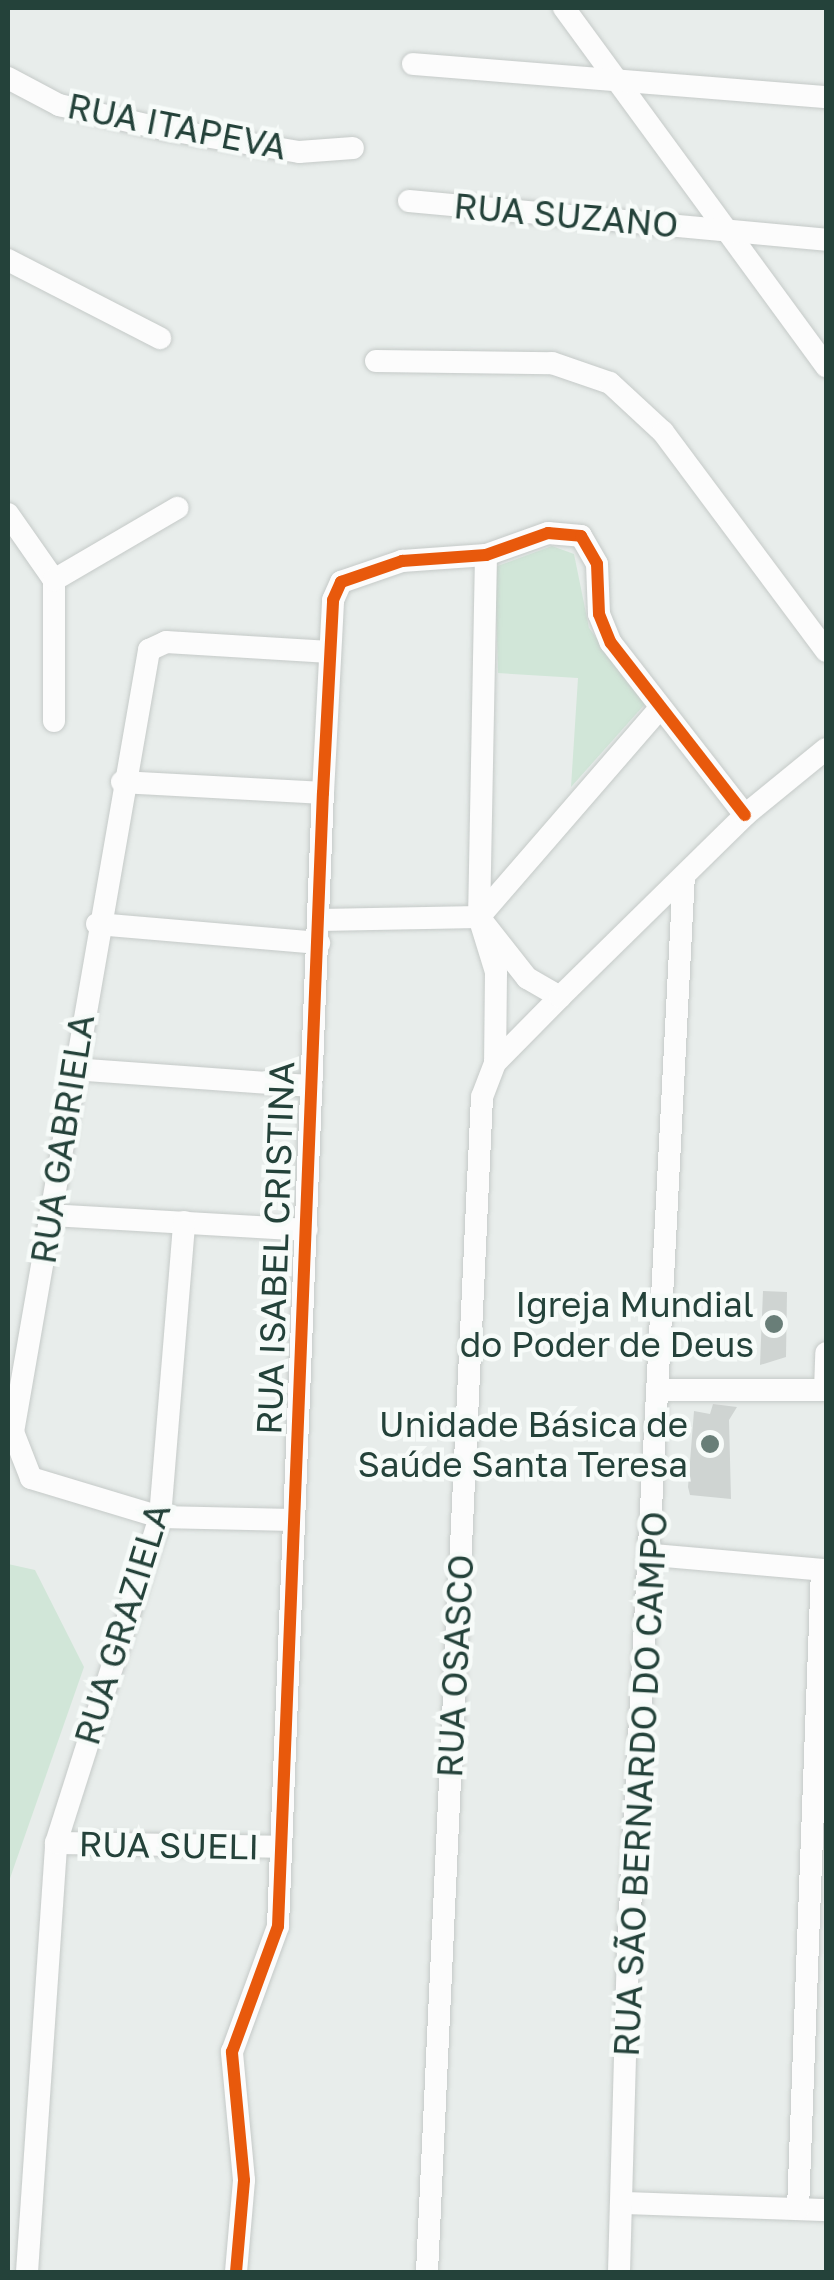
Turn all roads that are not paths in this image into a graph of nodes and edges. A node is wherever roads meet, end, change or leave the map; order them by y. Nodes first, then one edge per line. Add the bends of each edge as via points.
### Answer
1 (564, 8) edge
2 (413, 64) dead end
3 (8, 78) edge
4 (612, 80) junction
5 (826, 97) edge
6 (353, 148) dead end
7 (410, 201) dead end
8 (723, 230) junction
9 (826, 240) edge
10 (8, 260) edge
11 (160, 338) dead end
12 (376, 361) dead end
13 (826, 366) edge
14 (177, 508) dead end
15 (8, 514) edge
16 (486, 555) junction
17 (54, 580) junction
18 (826, 651) edge
19 (330, 652) junction
20 (660, 708) junction
21 (54, 722) dead end
22 (826, 749) edge
23 (122, 782) junction
24 (323, 793) junction
25 (745, 815) junction
26 (684, 876) junction
27 (479, 917) junction
28 (97, 924) junction
29 (320, 931) junction
30 (560, 997) junction
31 (495, 1063) junction
32 (73, 1070) junction
33 (311, 1086) junction
34 (50, 1214) junction
35 (184, 1222) junction
36 (307, 1230) junction
37 (826, 1353) edge
38 (658, 1390) junction
39 (826, 1390) edge
40 (160, 1517) junction
41 (293, 1520) junction
42 (653, 1556) junction
43 (824, 1570) edge
44 (56, 1842) junction
45 (281, 1847) junction
46 (622, 2203) junction
47 (798, 2209) junction
48 (826, 2210) edge
49 (27, 2272) edge
50 (236, 2272) edge
51 (428, 2272) edge
52 (619, 2272) edge

1 - 4 street
2 - 4 street
3 - 6 street, RUA ITAPEVA via 59,105 163,129 299,152
4 - 5 street
4 - 8 street
7 - 8 street, RUA SUZANO
8 - 9 street, RUA SUZANO
8 - 13 street
10 - 11 street
12 - 18 street via 552,363 610,383 663,432
14 - 17 street
15 - 17 street
16 - 19 street, RUA ISABEL CRISTINA via 402,560 341,582
16 - 20 street via 548,532 581,536 597,564 602,626
16 - 27 street, RUA OSASCO
17 - 21 street
19 - 23 street, RUA GABRIELA via 177,642 148,650
19 - 24 street, RUA ISABEL CRISTINA
20 - 25 street
20 - 27 street
22 - 25 street, RUA OSASCO
23 - 24 street
23 - 28 street, RUA GABRIELA
24 - 29 street, RUA ISABEL CRISTINA
25 - 26 street, RUA OSASCO
26 - 30 street, RUA OSASCO
26 - 38 street, RUA SÃO BERNARDO DO CAMPO
27 - 29 street
27 - 30 street via 527,978
27 - 31 street, RUA OSASCO via 496,972
28 - 29 street
28 - 32 street, RUA GABRIELA
29 - 33 street, RUA ISABEL CRISTINA
30 - 31 street, RUA OSASCO
31 - 51 street, RUA OSASCO via 482,1097
32 - 33 street
32 - 34 street, RUA GABRIELA
33 - 36 street, RUA ISABEL CRISTINA
34 - 35 street
34 - 40 street, RUA GABRIELA via 13,1432 20,1467 31,1478
35 - 36 street
35 - 40 street, RUA GRAZIELA
36 - 41 street, RUA ISABEL CRISTINA
37 - 39 street
38 - 39 street
38 - 42 street, RUA SÃO BERNARDO DO CAMPO
40 - 41 street, RUA GABRIELA
40 - 44 street, RUA GRAZIELA
41 - 45 street, RUA ISABEL CRISTINA
42 - 43 street
42 - 46 street, RUA SÃO BERNARDO DO CAMPO via 628,1950
43 - 47 street
44 - 45 street, RUA SUELI
44 - 49 street, RUA GRAZIELA
45 - 50 street, RUA ISABEL CRISTINA via 278,1926 232,2052 244,2180
46 - 47 street
46 - 52 street, RUA SÃO BERNARDO DO CAMPO
47 - 48 street

